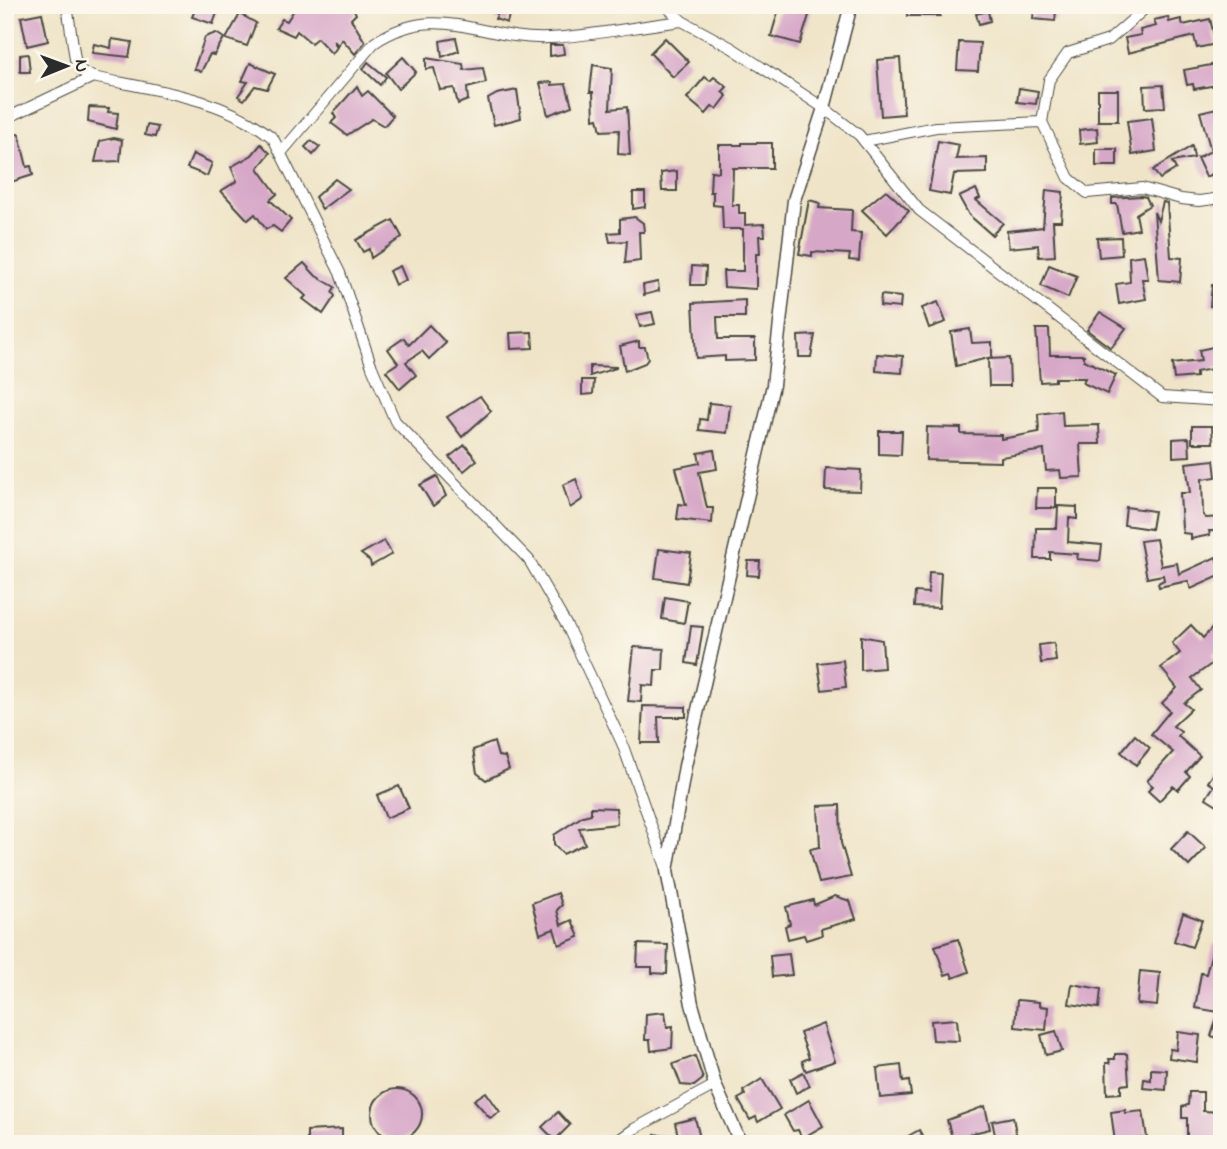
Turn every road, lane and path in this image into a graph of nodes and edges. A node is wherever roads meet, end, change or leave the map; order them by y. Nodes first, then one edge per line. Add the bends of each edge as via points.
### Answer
1 (67, 5) edge
2 (665, 5) edge
3 (851, 5) edge
4 (1149, 5) edge
5 (682, 21) junction
6 (93, 77) junction
7 (824, 108) junction
8 (5, 120) edge
9 (1042, 122) junction
10 (864, 141) junction
11 (281, 153) junction
12 (1222, 198) edge
13 (1222, 401) edge
14 (667, 871) junction
15 (715, 1085) junction
16 (613, 1144) edge
17 (741, 1144) edge

1 - 6 street via 75,59 81,71
2 - 5 street
3 - 7 street
4 - 9 street via 1109,40 1068,53 1049,80
5 - 7 street
5 - 11 street via 549,38 507,36 440,19 392,29 374,43
6 - 8 street
6 - 11 street via 229,111 273,138
7 - 10 street
7 - 14 street via 794,200 773,384 685,766
9 - 10 street via 936,127
9 - 12 street via 1069,178 1087,193 1142,188 1181,199
10 - 13 street via 919,210 1162,397
11 - 14 street via 340,273 395,421 529,561 566,626 622,743
14 - 15 street via 692,1004
15 - 16 street
15 - 17 street

